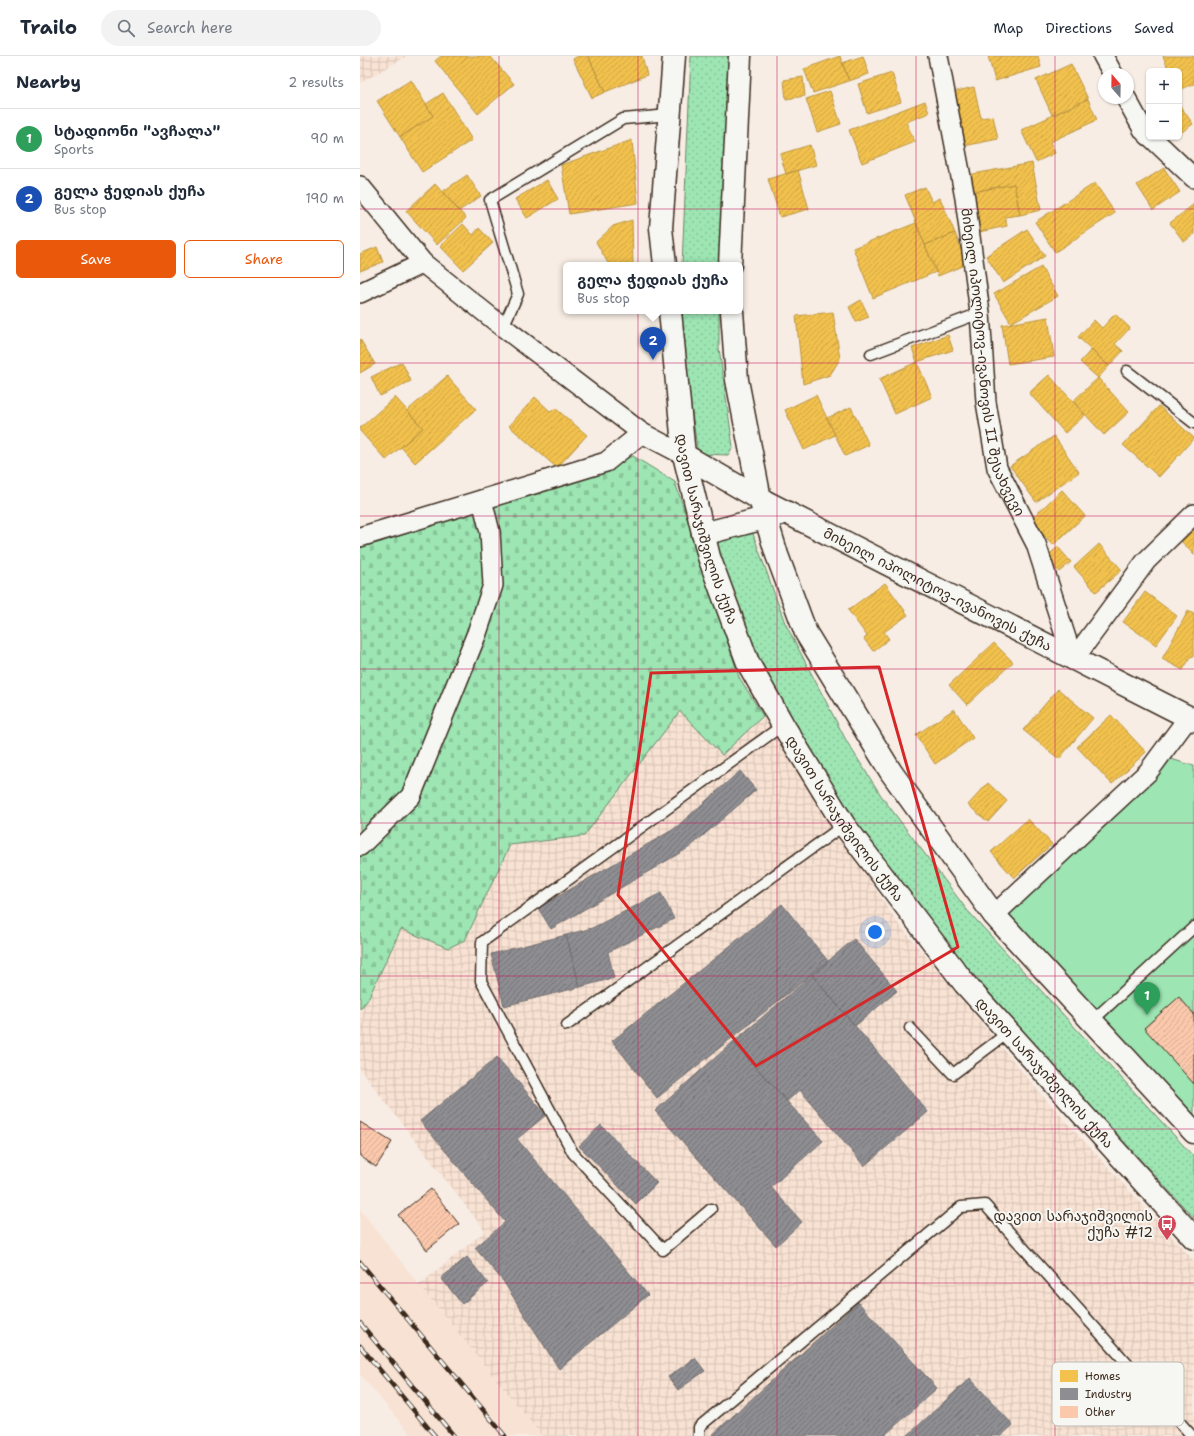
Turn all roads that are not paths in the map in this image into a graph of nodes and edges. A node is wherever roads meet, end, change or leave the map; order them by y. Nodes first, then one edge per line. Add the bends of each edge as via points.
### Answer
1 (674, 56) edge
2 (740, 56) edge
3 (938, 56) edge
4 (1103, 56) edge
5 (1110, 68) edge
6 (1129, 104) edge
7 (670, 115) junction
8 (1146, 133) edge
9 (1154, 140) edge
10 (1194, 178) edge
11 (360, 186) edge
12 (665, 262) edge
13 (730, 262) edge
14 (423, 263) junction
15 (360, 293) edge
16 (980, 313) junction
17 (670, 314) edge
18 (732, 314) edge
19 (503, 327) junction
20 (871, 354) dead end
21 (1127, 372) dead end
22 (1194, 423) edge
23 (642, 433) junction
24 (684, 455) junction
25 (482, 500) junction
26 (770, 510) junction
27 (1194, 514) edge
28 (703, 534) junction
29 (360, 537) edge
30 (1073, 660) junction
31 (1191, 719) edge
32 (783, 725) junction
33 (844, 825) junction
34 (360, 846) edge
35 (994, 915) junction
36 (1194, 927) edge
37 (1092, 1021) junction
38 (567, 1025) dead end
39 (910, 1028) dead end
40 (1009, 1032) junction
41 (1194, 1132) edge
42 (711, 1209) dead end
43 (1194, 1238) edge
44 (1126, 1362) edge
45 (1183, 1426) edge
46 (699, 1436) edge
47 (1192, 1436) edge

1 - 7 main road
2 - 13 main road
3 - 16 street, მიხეილ იპოლიტოვ-ივანოვის II შესახვევი via 965,198
4 - 5 street
6 - 8 street
7 - 12 main road via 661,228
7 - 19 lane via 623,119 490,200 518,294
9 - 10 street
11 - 14 street
14 - 15 street
14 - 19 street
16 - 20 lane
16 - 30 street, მიხეილ იპოლიტოვ-ივანოვის II შესახვევი via 986,402 997,468 1036,544
17 - 24 main road, დავით სარაჯიშვილის ქუჩა
18 - 26 main road via 737,380
19 - 23 street
21 - 22 lane
23 - 24 street
23 - 25 street via 606,462
24 - 26 main road, მიხეილ იპოლიტოვ-ივანოვის ქუჩა
24 - 28 main road, დავით სარაჯიშვილის ქუჩა
25 - 29 street
25 - 34 street via 490,532 493,585 477,633 411,796
26 - 28 main road
26 - 30 main road, მიხეილ იპოლიტოვ-ივანოვის ქუჩა
26 - 35 main road via 777,555 806,633 891,772
27 - 30 street via 1146,561
28 - 32 main road, დავით სარაჯიშვილის ქუჩა via 748,663
30 - 31 main road, მიხეილ იპოლიტოვ-ივანოვის ქუჩა
31 - 35 street via 1148,772
32 - 33 main road, დავით სარაჯიშვილის ქუჩა
32 - 42 lane via 482,942 481,981 573,1153 663,1250
33 - 38 lane
33 - 40 main road, დავით სარაჯიშვილის ქუჩა via 965,984
35 - 37 main road
36 - 37 lane
37 - 41 main road
39 - 40 lane via 953,1074
40 - 43 main road, დავით სარაჯიშვილის ქუჩა
44 - 46 lane via 985,1205 961,1207 699,1427
45 - 47 lane

